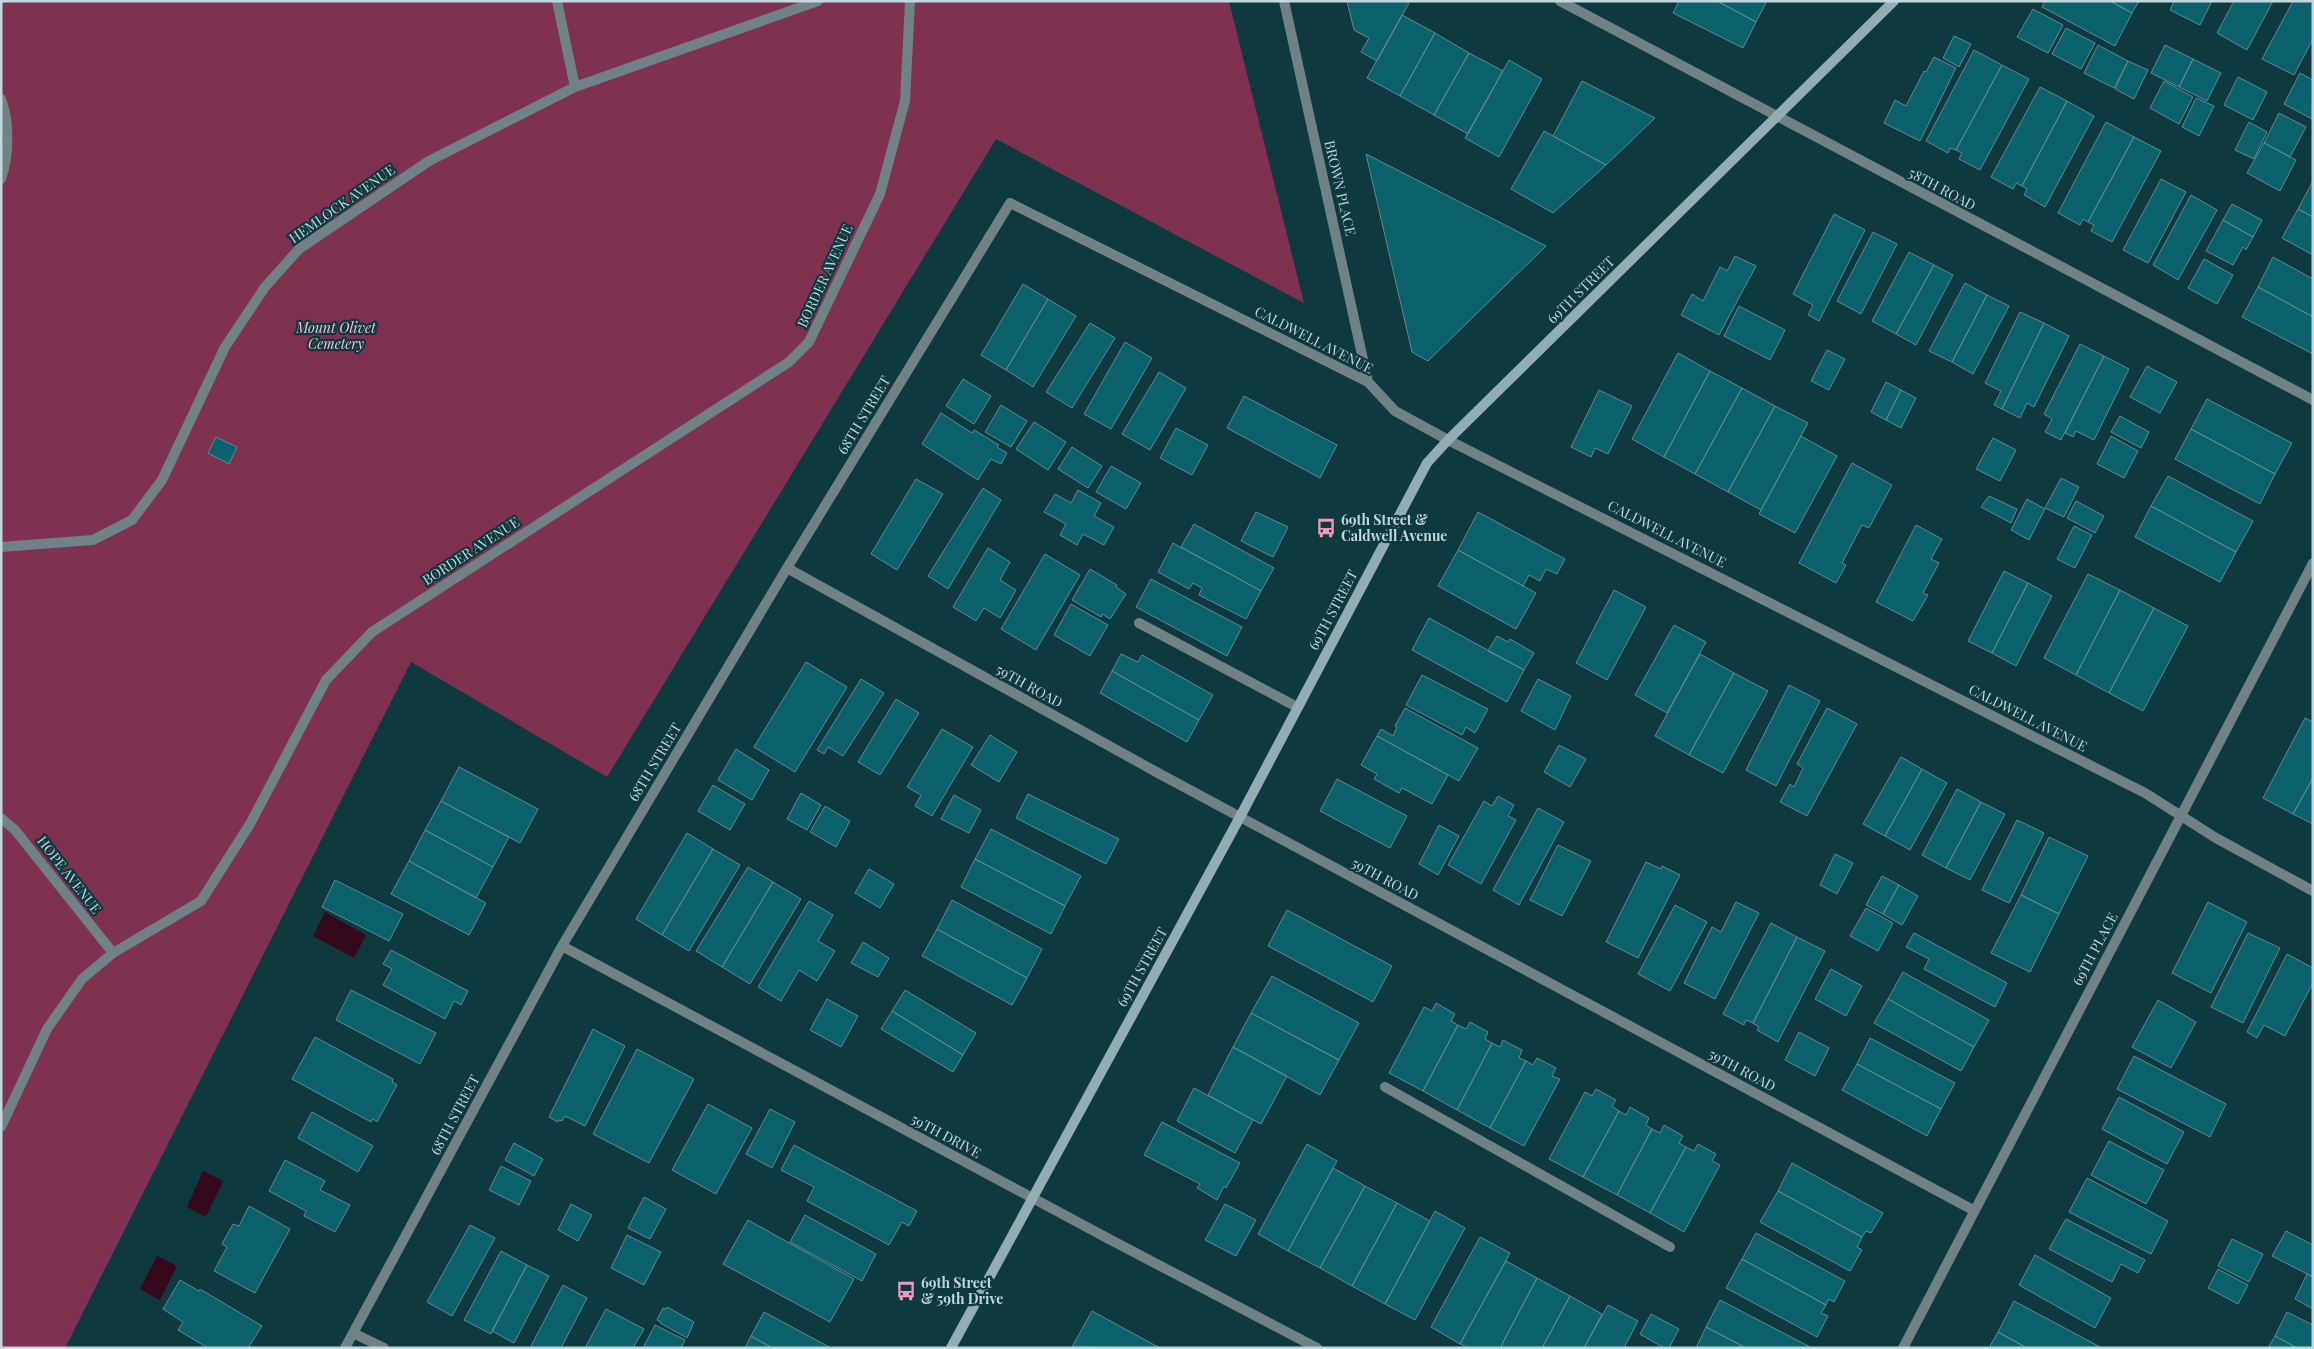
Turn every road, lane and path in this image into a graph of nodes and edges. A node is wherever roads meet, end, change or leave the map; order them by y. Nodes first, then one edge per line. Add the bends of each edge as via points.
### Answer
1 (557, 1) edge
2 (818, 1) edge
3 (910, 1) edge
4 (1284, 1) edge
5 (1560, 1) edge
6 (1894, 1) edge
7 (575, 86) junction
8 (1, 99) edge
9 (1777, 116) junction
10 (1, 179) edge
11 (1010, 203) joint
12 (1368, 382) junction
13 (2313, 400) edge
14 (1448, 440) junction
15 (1, 547) edge
16 (2313, 563) edge
17 (787, 568) junction
18 (1139, 623) dead end
19 (1297, 707) junction
20 (1240, 816) junction
21 (2181, 816) junction
22 (1, 818) edge
23 (2313, 891) edge
24 (562, 946) junction
25 (113, 953) junction
26 (1385, 1087) dead end
27 (1, 1127) edge
28 (1032, 1198) junction
29 (1973, 1210) junction
30 (1670, 1247) dead end
31 (353, 1333) junction
32 (345, 1348) edge
33 (384, 1348) edge
34 (950, 1348) edge
35 (1317, 1348) edge
36 (1903, 1348) edge

1 - 7 street
2 - 7 street, HEMLOCK AVENUE
3 - 25 street, BORDER AVENUE via 905,101 880,194 809,342 788,362 372,632 326,680 250,824 201,901
4 - 12 street, BROWN PLACE
5 - 9 street, 58TH ROAD
6 - 9 main road, 69TH STREET
7 - 15 street, HEMLOCK AVENUE via 429,161 299,249 265,287 225,347 162,480 132,520 93,540
8 - 10 street via 7,131
9 - 13 street, 58TH ROAD
9 - 14 main road, 69TH STREET
11 - 12 street, CALDWELL AVENUE
11 - 17 street, 68TH STREET
12 - 14 street, CALDWELL AVENUE via 1395,411
14 - 19 main road, 69TH STREET via 1427,463
14 - 21 street, CALDWELL AVENUE via 2145,793
16 - 21 street, 69TH PLACE
17 - 20 street, 59TH ROAD
17 - 24 street, 68TH STREET
18 - 19 street
19 - 20 main road, 69TH STREET
20 - 28 main road, 69TH STREET
20 - 29 street, 59TH ROAD
21 - 23 street, CALDWELL AVENUE
21 - 29 street, 69TH PLACE
22 - 25 street, HOPE AVENUE via 15,830
24 - 28 street, 59TH DRIVE
24 - 31 street, 68TH STREET
25 - 27 street, BORDER AVENUE via 82,979 47,1029
26 - 30 street
28 - 34 main road, 69TH STREET
28 - 35 street, 59TH DRIVE
29 - 36 street, 69TH PLACE
31 - 32 street, 68TH STREET
31 - 33 street

